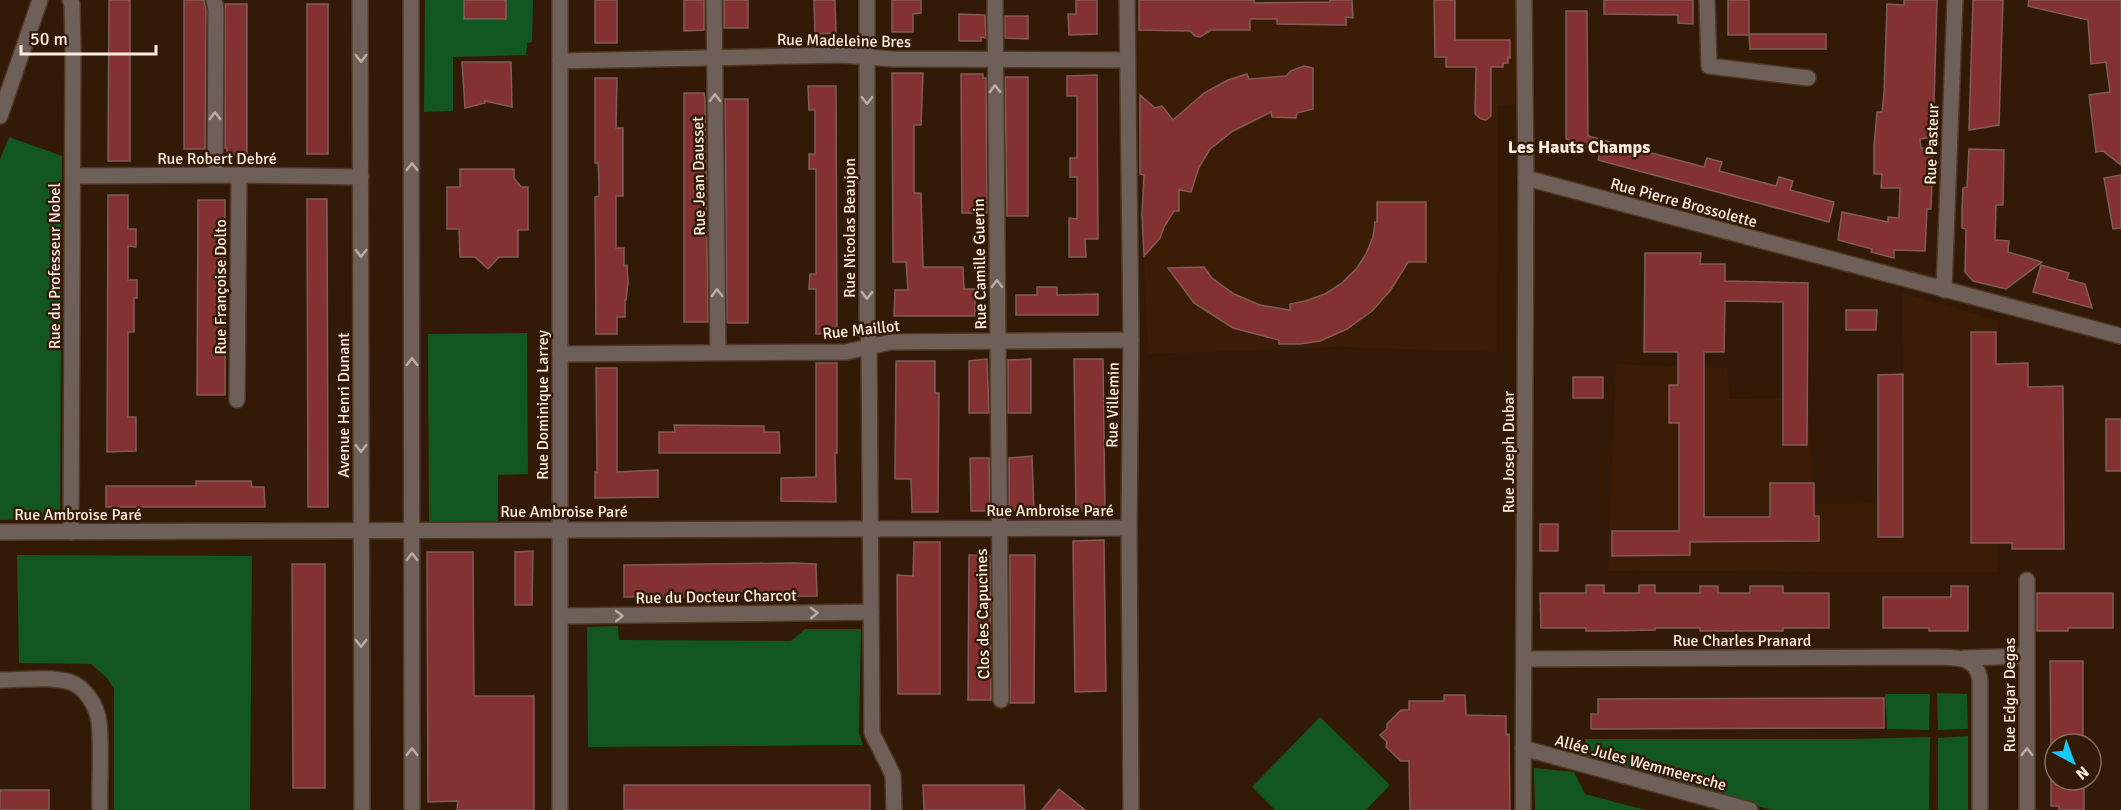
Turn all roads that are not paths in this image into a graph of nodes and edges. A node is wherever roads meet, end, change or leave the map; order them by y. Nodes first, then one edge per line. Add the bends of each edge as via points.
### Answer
1 (40, 0) edge
2 (70, 0) edge
3 (214, 0) edge
4 (360, 0) edge
5 (411, 0) edge
6 (560, 0) edge
7 (714, 0) edge
8 (867, 0) edge
9 (995, 0) edge
10 (1127, 0) edge
11 (1524, 0) edge
12 (1707, 0) edge
13 (1955, 0) edge
14 (867, 57) junction
15 (714, 59) junction
16 (994, 59) junction
17 (1127, 60) junction
18 (560, 61) junction
19 (1809, 78) dead end
20 (0, 116) edge
21 (215, 175) junction
22 (239, 175) junction
23 (73, 176) junction
24 (361, 177) junction
25 (1526, 178) junction
26 (1944, 290) junction
27 (2121, 336) edge
28 (1131, 340) junction
29 (998, 343) junction
30 (869, 346) junction
31 (718, 352) junction
32 (560, 354) junction
33 (237, 400) dead end
34 (999, 528) junction
35 (1129, 528) junction
36 (561, 529) junction
37 (870, 529) junction
38 (362, 530) junction
39 (412, 530) junction
40 (0, 532) edge
41 (71, 532) junction
42 (2027, 580) dead end
43 (871, 612) junction
44 (561, 616) junction
45 (2027, 656) junction
46 (1525, 659) junction
47 (1967, 661) junction
48 (0, 680) edge
49 (1001, 700) dead end
50 (1523, 748) junction
51 (100, 810) edge
52 (362, 810) edge
53 (412, 810) edge
54 (560, 810) edge
55 (894, 810) edge
56 (1131, 810) edge
57 (1523, 810) edge
58 (1750, 810) edge
59 (1980, 810) edge
60 (2027, 810) edge

1 - 20 street
2 - 23 street, Rue du Professeur Nobel via 74,51
21 -> 3 street
4 -> 24 street, Avenue Henri Dunant
39 -> 5 street
6 - 18 street, Rue Dominique Larrey
7 - 15 street, Rue Jean Dausset
8 - 14 street, Rue Nicolas Beaujon
9 - 16 street, Rue Camille Guerin
10 - 17 street, Rue Villemin
11 - 25 street, Rue Joseph Dubar
12 - 19 street via 1708,66
13 - 26 street, Rue Pasteur
14 - 15 street, Rue Madeleine Bres
14 - 16 street, Rue Madeleine Bres
14 -> 30 street, Rue Nicolas Beaujon
15 - 18 street, Rue Madeleine Bres
31 -> 15 street, Rue Jean Dausset
16 - 17 street, Rue Madeleine Bres
29 -> 16 street, Rue Camille Guerin
17 - 28 street, Rue Villemin
18 - 32 street, Rue Dominique Larrey
21 - 22 street, Rue Robert Debré
21 - 23 street, Rue Robert Debré
22 - 24 street, Rue Robert Debré
22 - 33 street, Rue Françoise Dolto
23 - 41 street, Rue du Professeur Nobel
24 -> 38 street, Avenue Henri Dunant
25 - 26 street, Rue Pierre Brossolette
25 - 46 street, Rue Joseph Dubar
26 - 27 street, Rue Pierre Brossolette
28 - 29 street, Rue Maillot
28 - 35 street, Rue Villemin
29 - 30 street, Rue Maillot via 891,342
29 - 34 street, Rue Camille Guerin
30 - 31 street, Rue Maillot via 846,351
30 - 37 street, Rue Nicolas Beaujon
31 - 32 street, Rue Maillot
32 - 36 street, Rue Dominique Larrey
34 - 35 street, Rue Ambroise Paré
34 - 37 street, Rue Ambroise Paré
34 - 49 street, Clos des Capucines
35 - 56 street, Rue Villemin
36 - 37 street, Rue Ambroise Paré
36 - 39 street, Rue Ambroise Paré
36 - 44 street, Rue Dominique Larrey
37 - 43 street
38 - 39 street, Rue Ambroise Paré
38 - 41 street, Rue Ambroise Paré
38 -> 52 street, Avenue Henri Dunant
53 -> 39 street
40 - 41 street, Rue Ambroise Paré
42 - 45 street, Rue Edgar Degas
44 -> 43 street, Rue du Docteur Charcot
43 - 55 street via 872,733 893,775
44 - 54 street, Rue Dominique Larrey
45 - 47 street, Rue Charles Pranard
60 -> 45 street, Rue Edgar Degas
46 - 47 street, Rue Charles Pranard
46 - 50 street, Rue Joseph Dubar
47 - 59 street, Rue Edgar Degas via 1978,669 1980,680
48 - 51 street via 55,679 72,683 85,692 99,720
50 - 57 street, Rue Joseph Dubar
50 - 58 street, Allée Jules Wemmeersche

